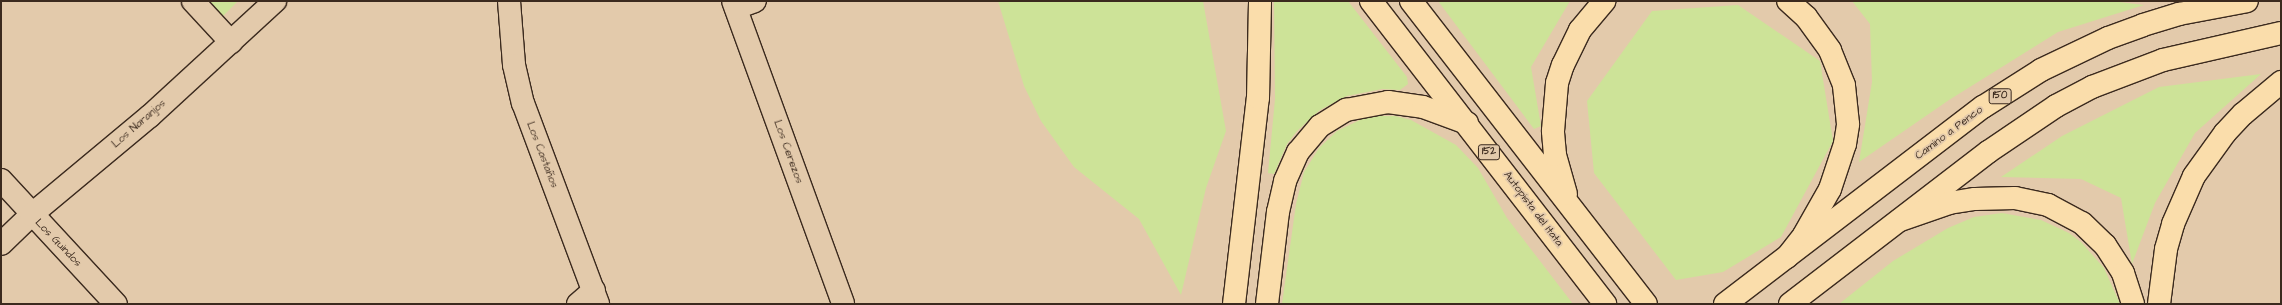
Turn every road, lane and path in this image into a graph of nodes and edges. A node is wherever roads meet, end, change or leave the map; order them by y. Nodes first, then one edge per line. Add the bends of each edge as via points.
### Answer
1 (193, 1) edge
2 (275, 1) edge
3 (509, 1) edge
4 (1260, 1) edge
5 (1372, 1) edge
6 (1411, 1) edge
7 (1604, 1) edge
8 (1788, 1) edge
9 (2247, 1) edge
10 (741, 3) edge
11 (2281, 33) edge
12 (231, 42) junction
13 (2281, 82) edge
14 (1468, 124) junction
15 (1, 180) edge
16 (1569, 204) junction
17 (31, 215) junction
18 (1900, 220) junction
19 (1, 244) edge
20 (1787, 257) junction
21 (1641, 298) edge
22 (590, 299) edge
23 (116, 304) edge
24 (843, 304) edge
25 (1234, 304) edge
26 (1267, 304) edge
27 (1605, 304) edge
28 (1725, 304) edge
29 (1790, 304) edge
30 (2133, 304) edge
31 (2159, 304) edge

1 - 12 street
2 - 12 street, Los Naranjos
3 - 22 street, Los Castaños via 514,65 523,103
4 - 25 highway via 1258,98
5 - 14 highway, Autopista del Itata / 152
6 - 16 highway
7 - 16 highway via 1580,30 1570,47 1555,95 1555,155
8 - 20 highway via 1806,17 1830,50 1844,85 1848,124 1845,144 1830,189 1811,224
9 - 20 highway, Camino a Penco / 150 via 2179,14 2143,25 2108,38 2041,70 1983,107
10 - 24 street, Los Cerezos
11 - 18 highway via 2163,60 2092,87 2021,128
12 - 17 street, Los Naranjos via 150,116
13 - 31 highway via 2225,133 2194,176 2180,205 2166,250
14 - 26 highway via 1423,108 1388,102 1346,110 1320,126 1298,152 1285,181 1278,212
14 - 27 highway, Autopista del Itata / 152
15 - 17 street, Los Guindos
16 - 21 highway
17 - 19 street, Los Naranjos
17 - 23 street, Los Guindos
18 - 29 highway
18 - 30 highway via 1949,203 1975,199 2016,198 2048,205 2082,223 2105,245 2123,273
20 - 28 highway, Camino a Penco / 150

